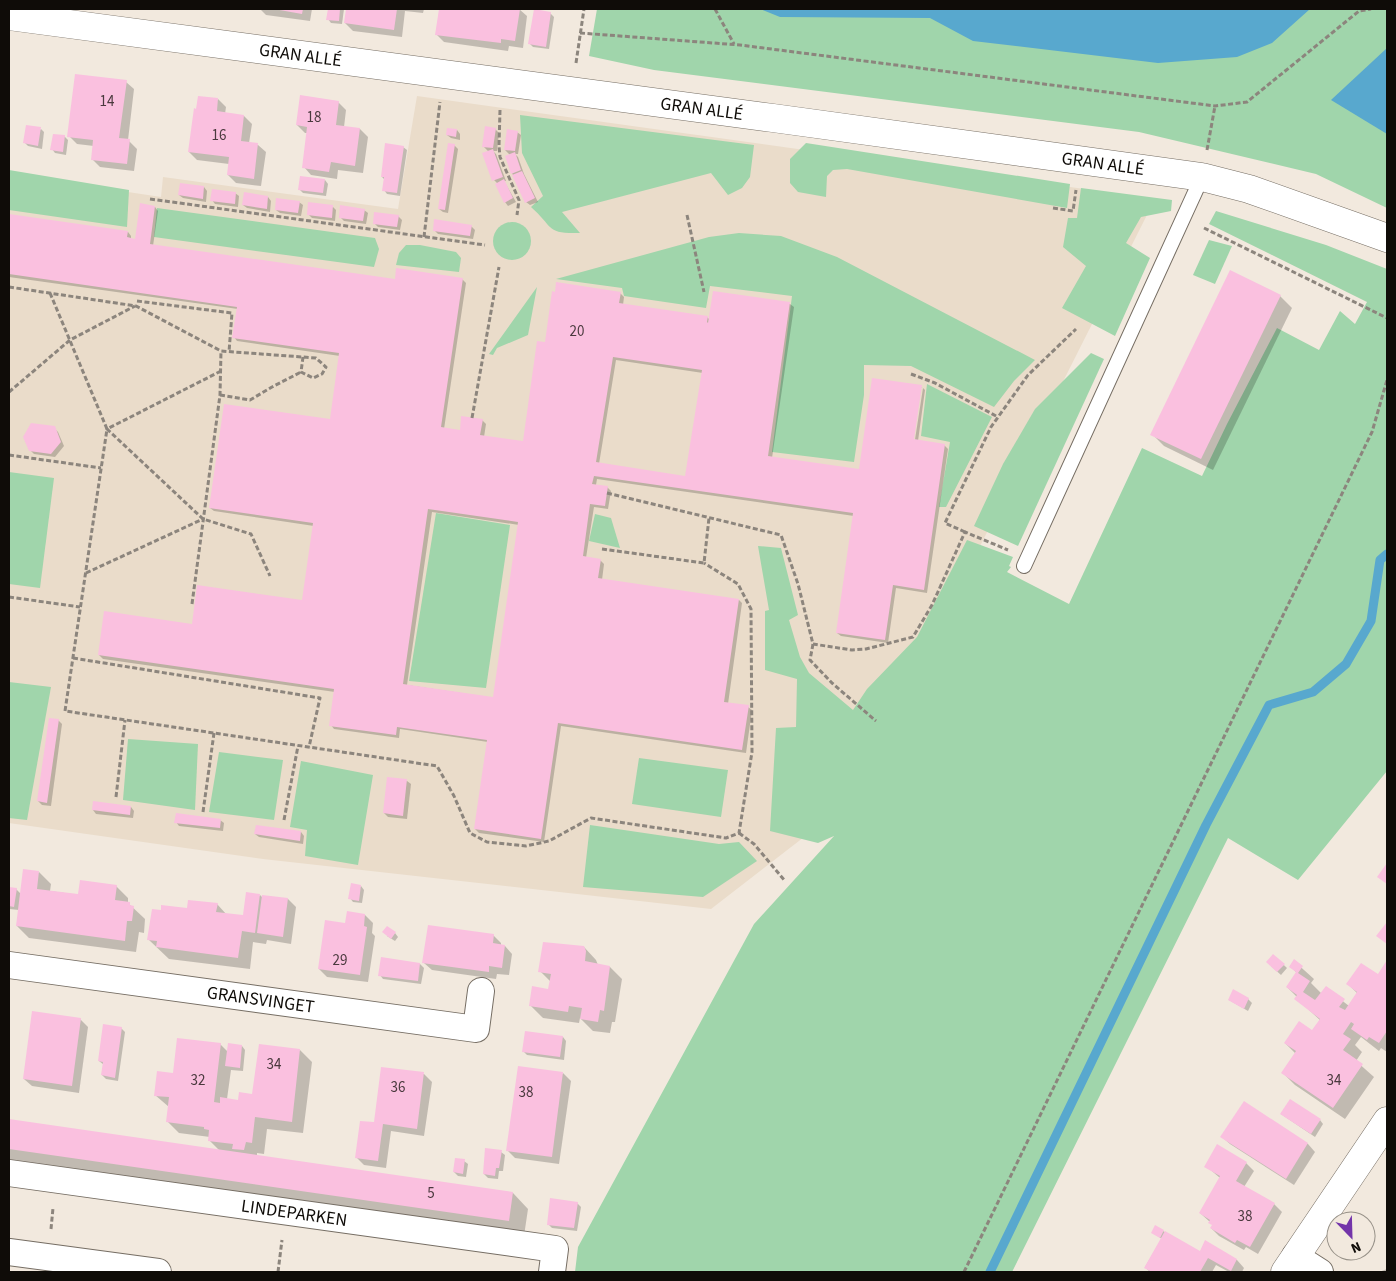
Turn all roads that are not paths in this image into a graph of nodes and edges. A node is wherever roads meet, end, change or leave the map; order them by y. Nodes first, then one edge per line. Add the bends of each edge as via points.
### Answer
1 (9, 16) edge
2 (1202, 177) junction
3 (1387, 238) edge
4 (1025, 562) road end
5 (9, 965) edge
6 (481, 991) dead end
7 (1387, 1121) edge
8 (9, 1173) edge
9 (9, 1252) edge
10 (1290, 1264) edge
11 (158, 1272) edge
12 (552, 1272) edge
13 (1320, 1272) edge

1 - 2 street, GRAN ALLÉ
2 - 3 street, GRAN ALLÉ via 1249,188
2 - 4 lane
5 - 6 street, GRANSVINGET via 476,1029
7 - 10 street
8 - 12 street, LINDEPARKEN via 555,1248
9 - 11 street
10 - 13 street

